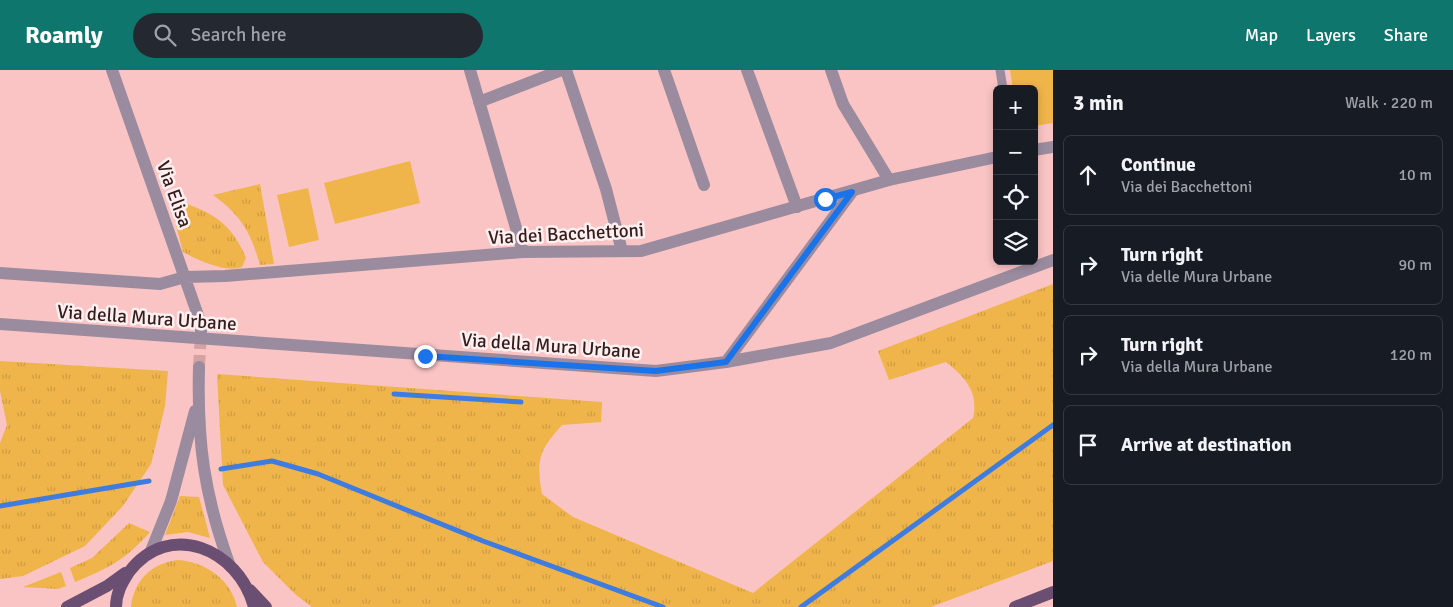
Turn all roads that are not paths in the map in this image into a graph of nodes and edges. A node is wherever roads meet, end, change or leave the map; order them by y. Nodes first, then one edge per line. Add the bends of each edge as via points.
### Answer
1 (112, 70) edge
2 (470, 70) edge
3 (564, 70) edge
4 (664, 70) edge
5 (747, 70) edge
6 (831, 70) edge
7 (1000, 70) edge
8 (1002, 85) edge
9 (479, 102) junction
10 (1053, 146) edge
11 (1038, 149) edge
12 (993, 158) edge
13 (890, 180) junction
14 (704, 185) dead end
15 (852, 192) junction
16 (797, 207) junction
17 (622, 251) junction
18 (523, 252) junction
19 (1053, 260) edge
20 (0, 273) edge
21 (185, 277) junction
22 (0, 324) edge
23 (200, 332) tunnel mouth
24 (726, 362) junction
25 (199, 367) tunnel mouth
26 (198, 402) junction
27 (151, 551) junction
28 (134, 565) junction
29 (230, 566) junction
30 (245, 585) junction
31 (1053, 592) edge
32 (67, 607) edge
33 (116, 607) edge
34 (254, 607) edge
35 (266, 607) edge
36 (1015, 607) edge

1 - 21 street, Via Elisa
2 - 9 street
3 - 9 street
3 - 17 street via 606,189
4 - 14 street
5 - 16 street
6 - 13 street via 843,104
7 - 8 lane
9 - 18 street
10 - 11 street
12 - 13 street, Via dei Bacchettoni
13 - 15 street, Via dei Bacchettoni
15 - 16 street, Via dei Bacchettoni
15 - 24 street
16 - 17 street, Via dei Bacchettoni via 641,251
17 - 18 street, Via dei Bacchettoni
18 - 21 street, Via dei Bacchettoni
19 - 24 street, Via della Mura Urbane via 831,343
20 - 21 street, Via dei Bacchettoni via 160,284
21 - 23 street, Via Elisa via 201,324
22 - 24 street, Via della Mura Urbane via 656,371
25 - 26 street
26 - 27 street via 171,500
26 - 29 street via 206,491
27 - 28 main road
27 - 29 main road via 174,545 196,545
28 - 32 main road via 108,586
28 - 33 main road via 122,583
29 - 30 main road
30 - 34 main road
30 - 35 main road
31 - 36 main road

